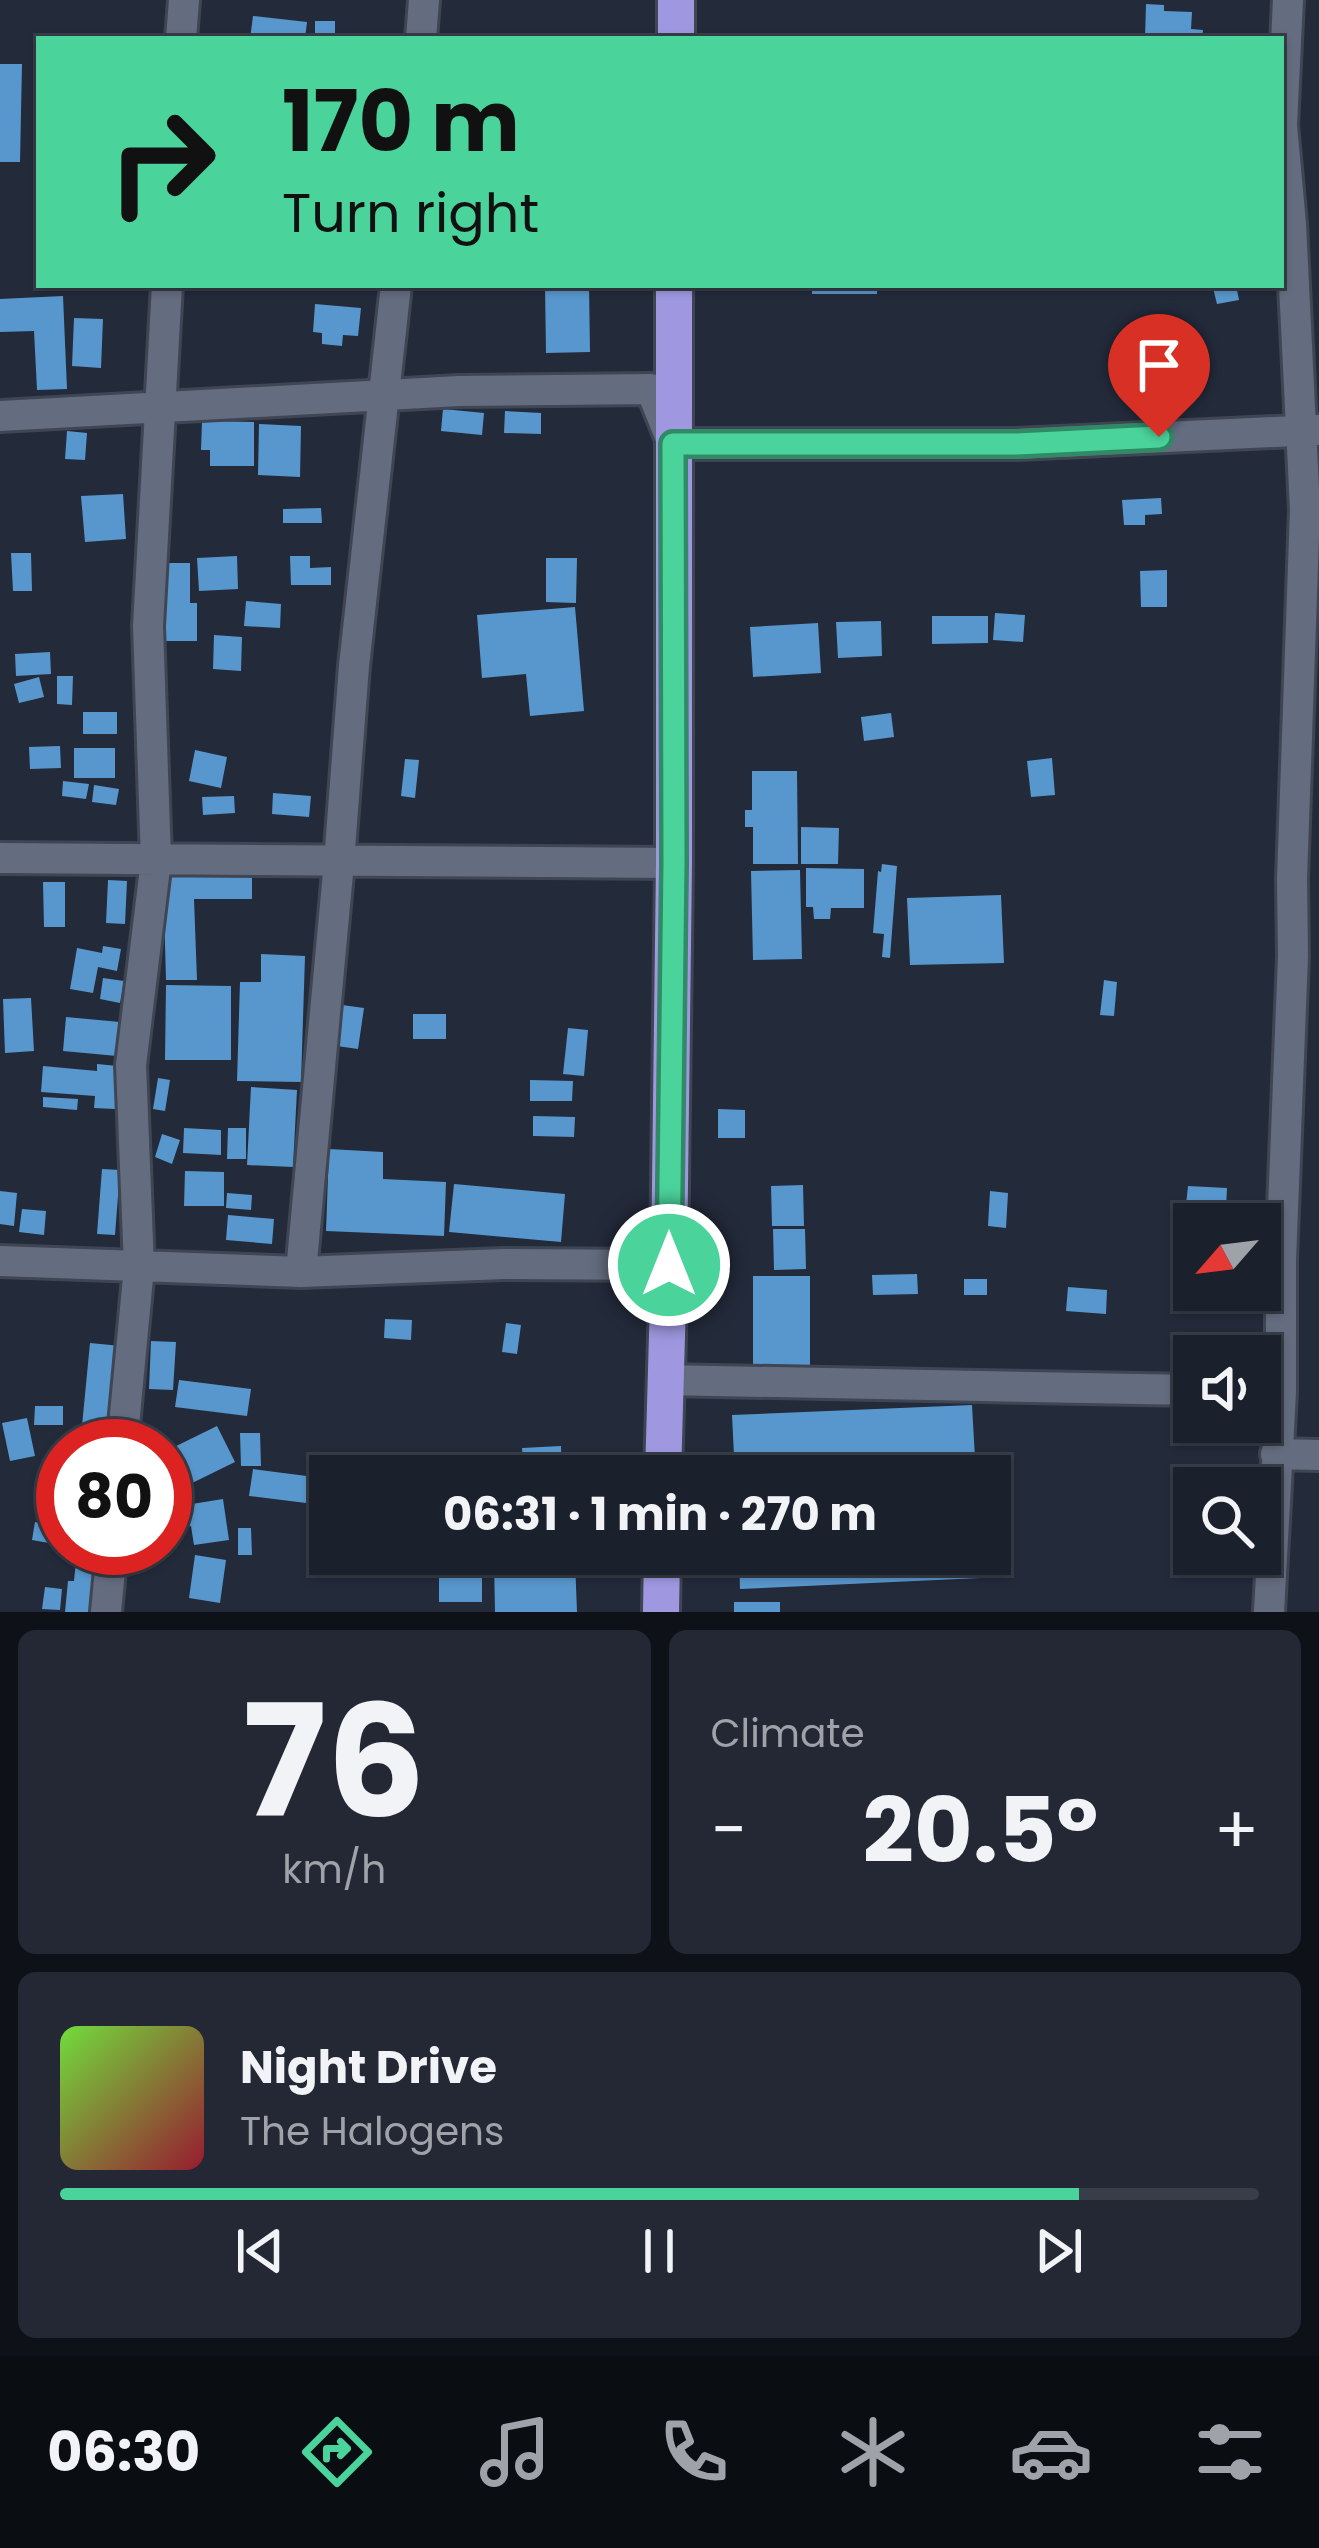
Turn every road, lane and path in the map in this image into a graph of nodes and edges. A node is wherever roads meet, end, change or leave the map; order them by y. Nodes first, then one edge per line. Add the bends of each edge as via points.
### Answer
1 (184, 0) edge
2 (424, 0) edge
3 (676, 0) edge
4 (1288, 0) edge
5 (182, 36) edge
6 (422, 36) edge
7 (676, 36) edge
8 (1284, 83) edge
9 (1284, 147) edge
10 (167, 288) edge
11 (396, 288) edge
12 (674, 288) edge
13 (384, 395) junction
14 (160, 407) junction
15 (0, 416) edge
16 (1310, 430) edge
17 (673, 444) junction
18 (0, 858) edge
19 (156, 860) junction
20 (339, 862) junction
21 (674, 863) junction
22 (1306, 879) edge
23 (0, 1261) edge
24 (669, 1265) junction
25 (139, 1267) junction
26 (301, 1272) junction
27 (1275, 1335) edge
28 (664, 1380) junction
29 (1173, 1390) edge
30 (125, 1419) edge
31 (1275, 1443) edge
32 (1276, 1454) junction
33 (663, 1455) edge
34 (1319, 1455) edge
35 (109, 1575) edge
36 (662, 1575) edge
37 (106, 1612) edge
38 (661, 1612) edge
39 (1269, 1612) edge

1 - 5 street
2 - 6 street
3 - 7 highway
4 - 8 street
9 - 16 street
10 - 14 street
11 - 13 street
12 - 17 highway
13 - 14 street
13 - 17 street via 651,388
13 - 20 street
14 - 15 street
14 - 19 street via 148,626
16 - 17 street via 1017,444
16 - 22 street
17 - 21 highway
18 - 19 street
19 - 20 street
19 - 25 street via 131,1064
20 - 21 street
20 - 26 street
21 - 24 highway
22 - 27 street via 1293,956
23 - 25 street
24 - 26 street
24 - 28 highway
25 - 26 street
25 - 30 street
28 - 29 street
28 - 33 highway
31 - 32 street
32 - 34 street
32 - 39 street
35 - 37 street
36 - 38 highway

